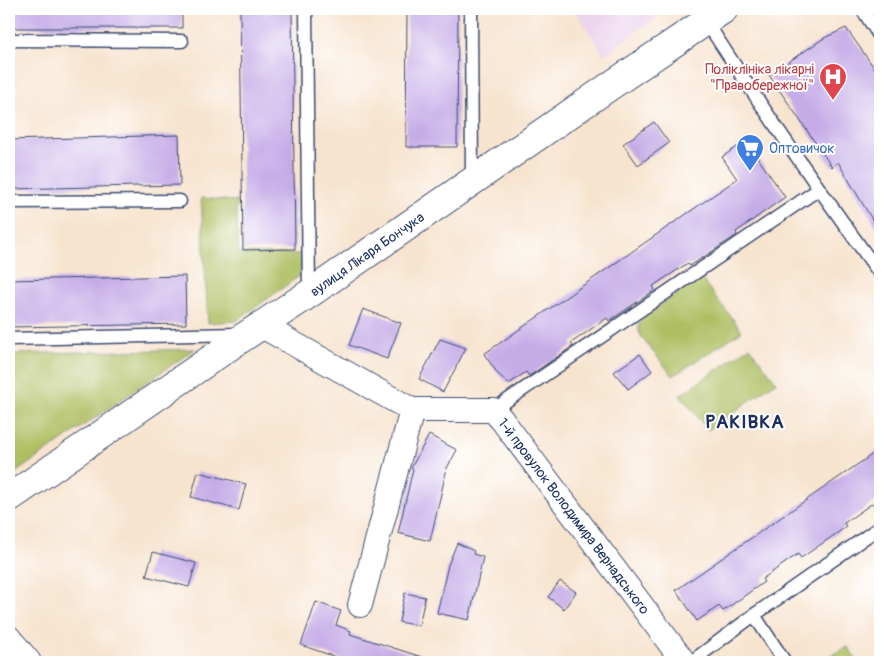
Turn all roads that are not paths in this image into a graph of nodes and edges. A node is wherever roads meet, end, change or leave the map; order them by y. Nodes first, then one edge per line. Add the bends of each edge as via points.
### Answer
1 (306, 9) edge
2 (471, 9) edge
3 (862, 9) edge
4 (715, 15) edge
5 (880, 37) edge
6 (9, 40) edge
7 (182, 41) dead end
8 (472, 181) junction
9 (818, 190) junction
10 (180, 201) dead end
11 (9, 202) edge
12 (880, 274) edge
13 (309, 294) junction
14 (256, 330) junction
15 (9, 339) edge
16 (412, 410) junction
17 (493, 410) junction
18 (9, 498) edge
19 (880, 528) edge
20 (360, 605) dead end
21 (754, 615) junction
22 (9, 638) edge
23 (29, 662) edge
24 (684, 662) edge
25 (691, 662) edge
26 (785, 662) edge

1 - 13 lane
2 - 8 lane
3 - 5 lane
4 - 8 street, вулиця Лікаря Бончука
4 - 9 lane via 748,85
6 - 7 lane
8 - 13 street, вулиця Лікаря Бончука
9 - 12 lane
9 - 17 lane
10 - 11 lane
13 - 14 street, вулиця Лікаря Бончука
14 - 15 lane
14 - 16 street
14 - 18 street, вулиця Лікаря Бончука
16 - 17 street, 1-й провулок Володимира Вернадського
16 - 20 street
17 - 24 street, 1-й провулок Володимира Вернадського
19 - 21 lane
21 - 25 lane
21 - 26 lane
22 - 23 street

